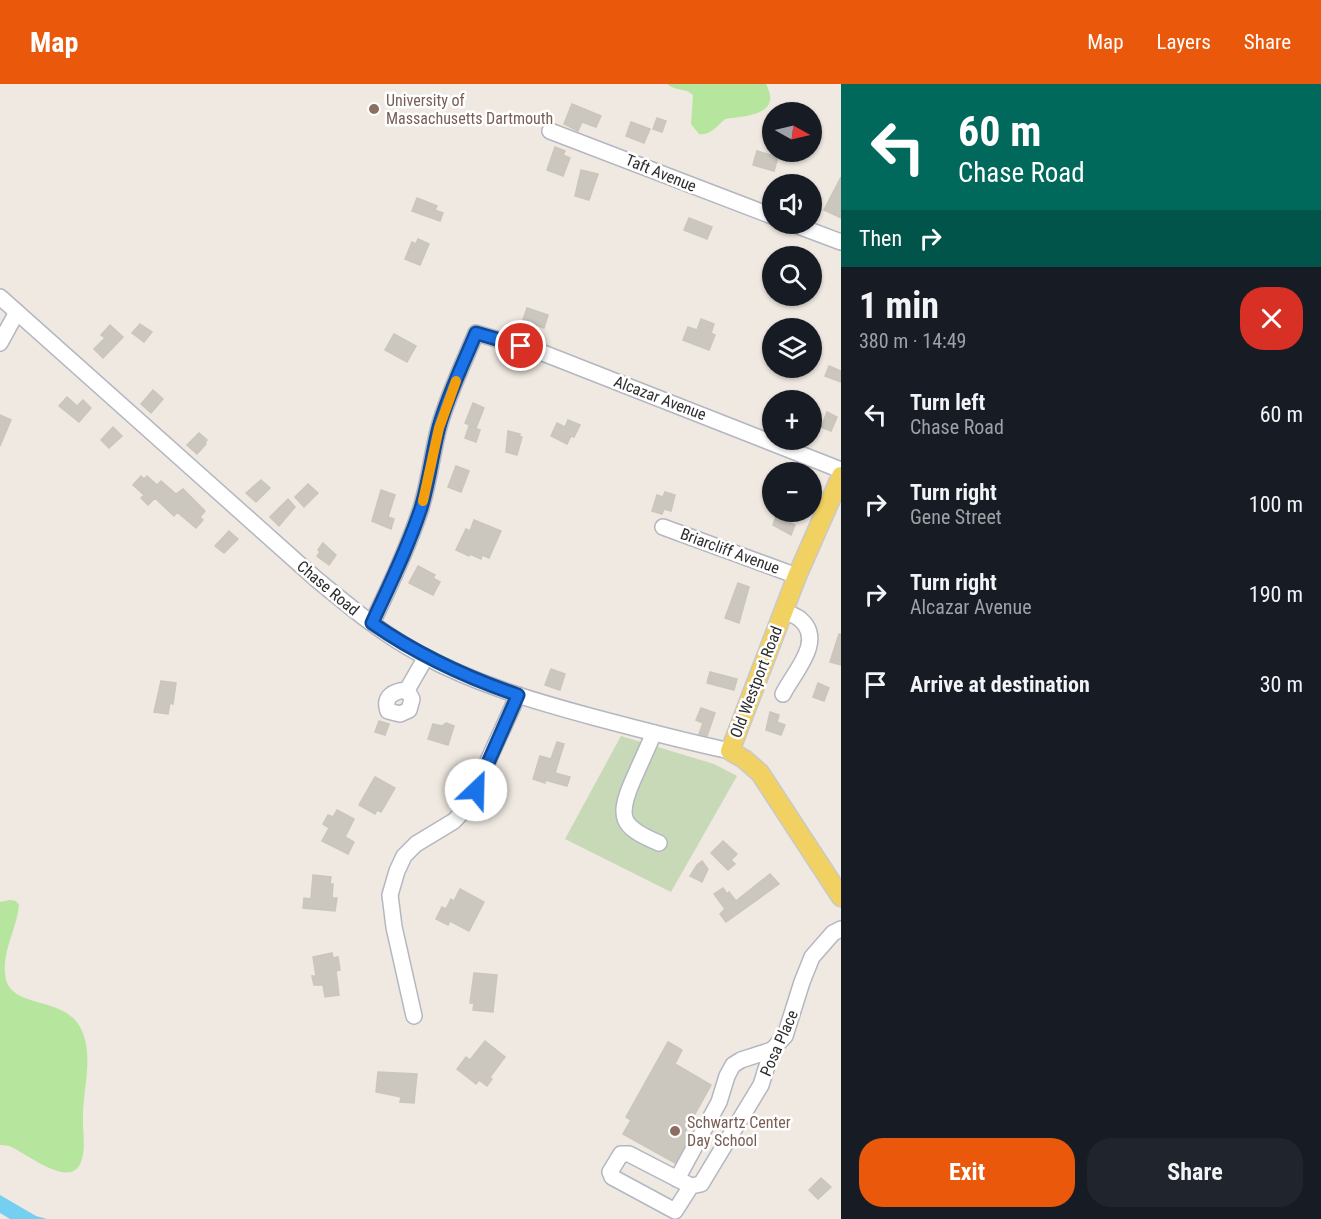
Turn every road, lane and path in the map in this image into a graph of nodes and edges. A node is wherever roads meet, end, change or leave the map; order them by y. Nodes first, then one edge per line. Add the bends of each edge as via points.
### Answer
1 (550, 131) dead end
2 (762, 212) edge
3 (820, 234) edge
4 (841, 242) edge
5 (0, 297) edge
6 (17, 312) junction
7 (0, 343) edge
8 (841, 470) edge
9 (841, 476) edge
10 (663, 527) dead end
11 (797, 576) junction
12 (783, 611) junction
13 (372, 623) junction
14 (426, 657) junction
15 (407, 690) dead end
16 (783, 694) dead end
17 (518, 695) junction
18 (654, 733) junction
19 (730, 751) junction
20 (659, 843) dead end
21 (841, 897) edge
22 (841, 928) edge
23 (414, 1016) dead end
24 (772, 1050) junction
25 (677, 1179) junction
26 (691, 1186) junction

1 - 2 street, Taft Avenue
3 - 4 street
5 - 6 street, Chase Road
6 - 7 street
6 - 13 street, Chase Road via 315,578
8 - 13 street, Alcazar Avenue via 543,353 476,333 439,428 421,508
9 - 11 main road, Old Westport Road
10 - 11 street, Briarcliff Avenue
11 - 12 main road, Old Westport Road
12 - 16 street via 800,619 811,636 805,657
12 - 19 main road, Old Westport Road
13 - 14 street, Chase Road
14 - 15 street
14 - 17 street, Chase Road
17 - 18 street, Chase Road
17 - 23 street via 467,807 454,821 416,844 397,871 390,895
18 - 19 street, Chase Road
18 - 20 street via 623,811 628,824 641,836
19 - 21 main road, Old Westport Road via 760,773
22 - 24 street, Posa Place via 812,957 785,1036
24 - 25 street via 733,1065 719,1102
24 - 26 street, Posa Place via 761,1085 701,1184
25 - 26 street
25 - 26 street, Posa Place via 629,1154 621,1154 610,1172 675,1211

